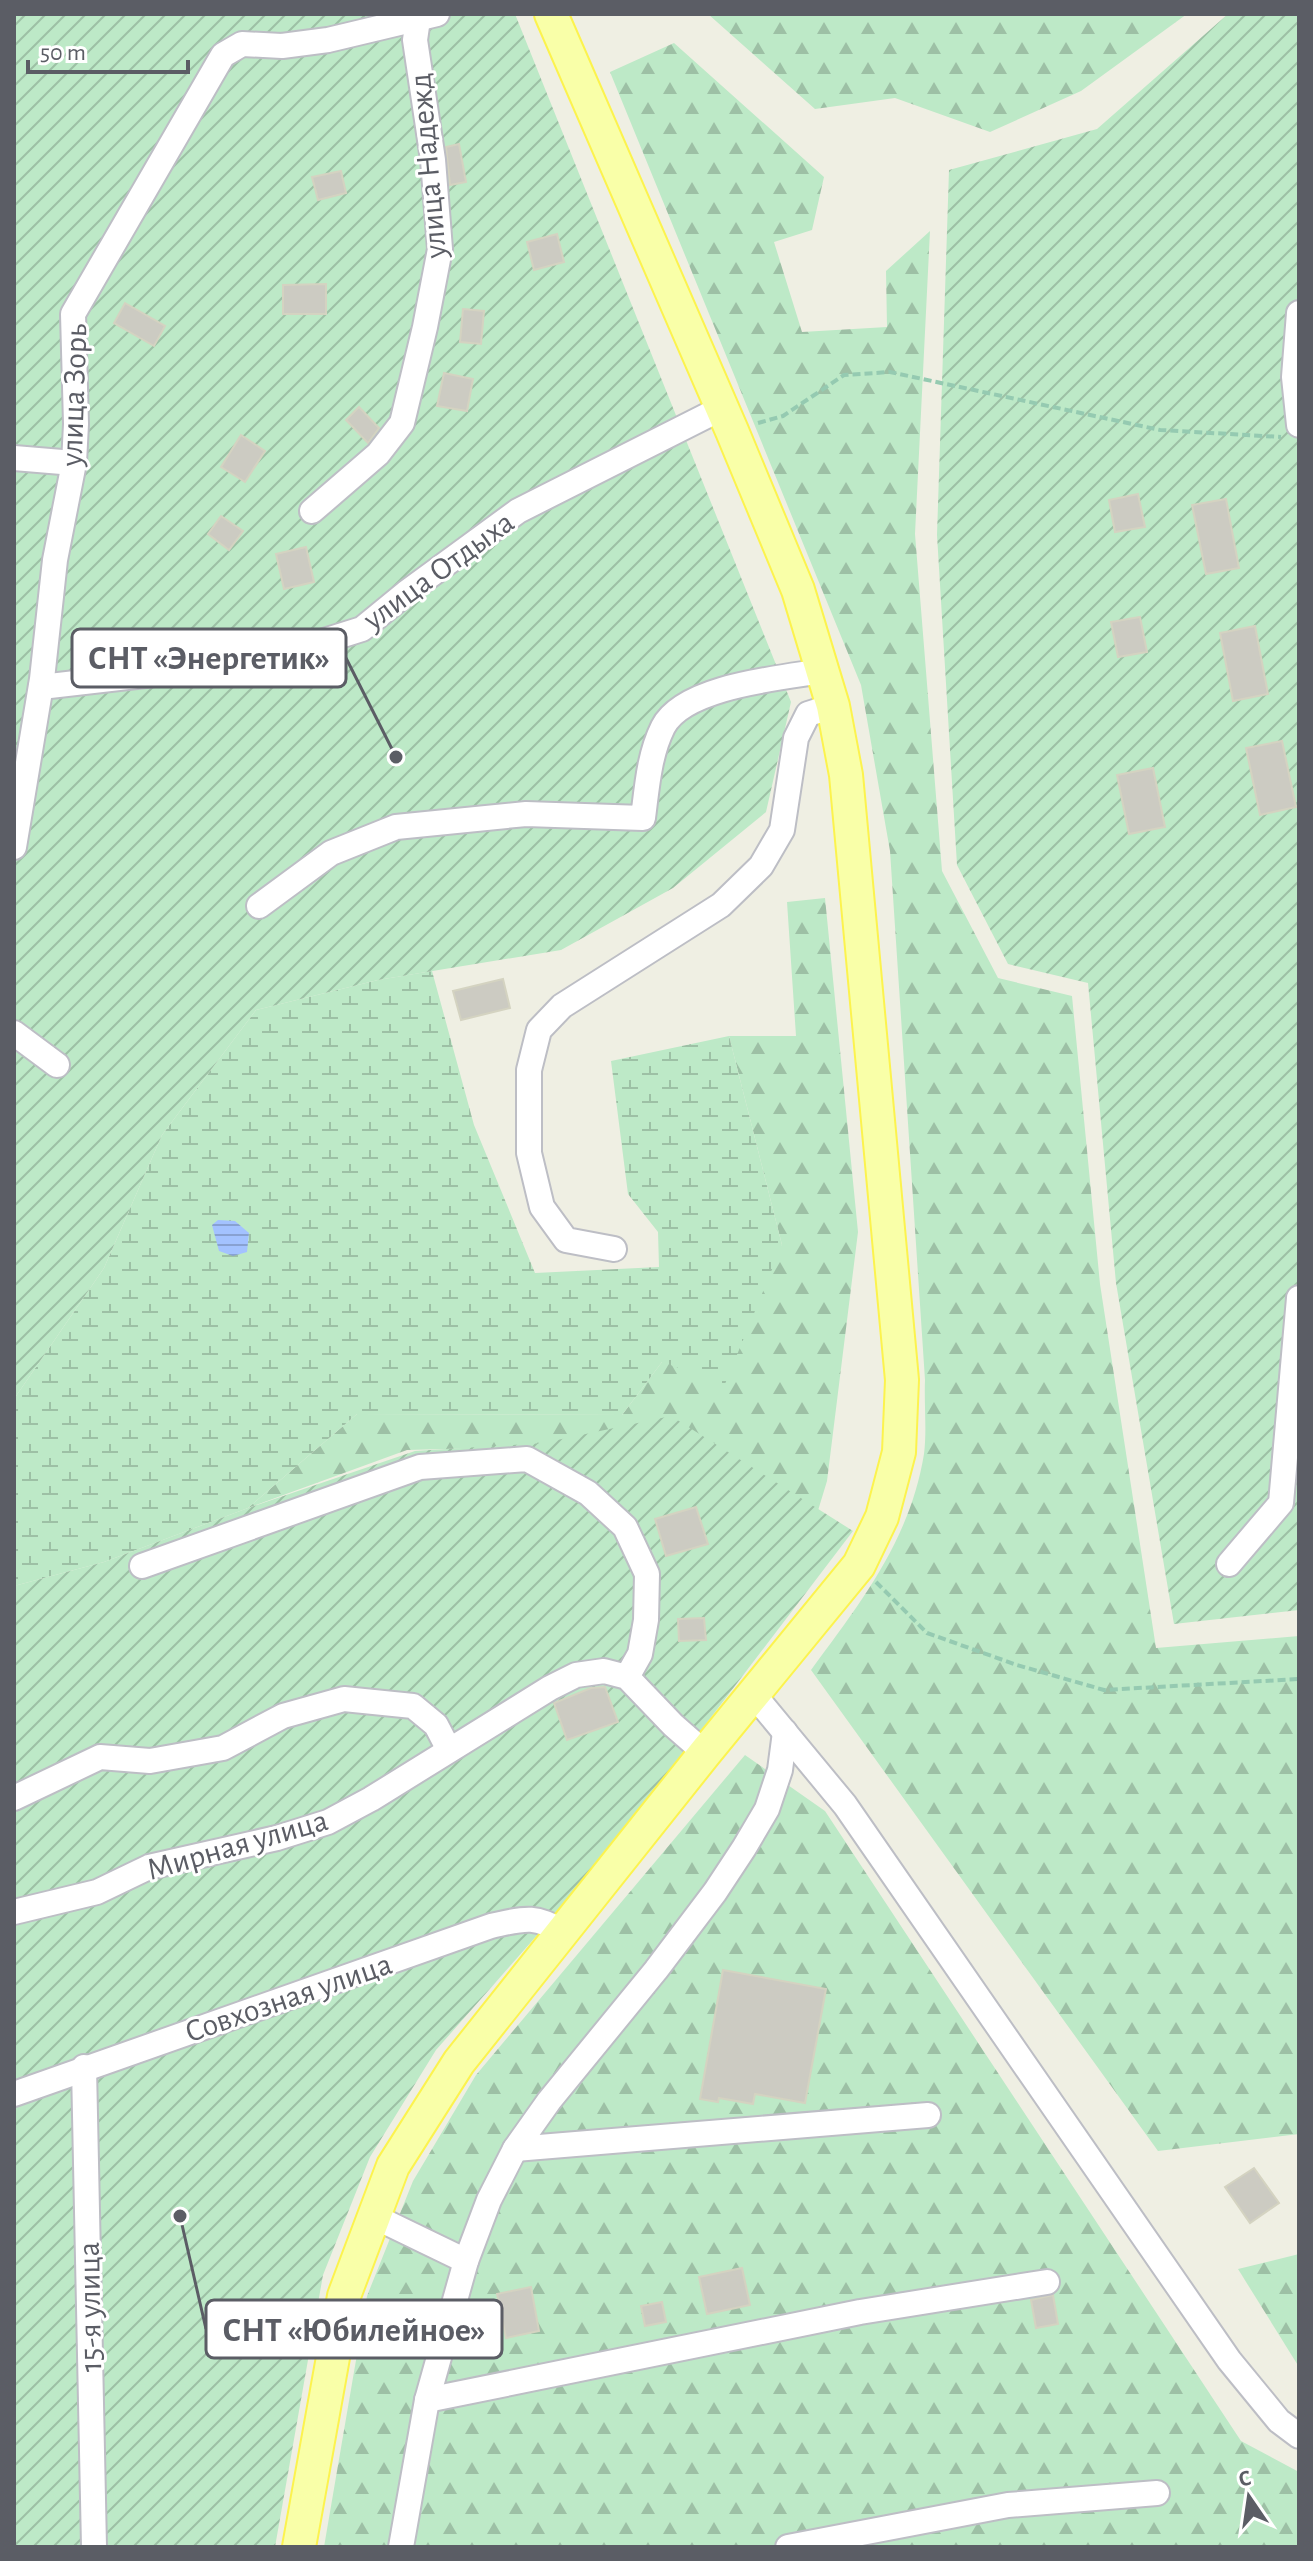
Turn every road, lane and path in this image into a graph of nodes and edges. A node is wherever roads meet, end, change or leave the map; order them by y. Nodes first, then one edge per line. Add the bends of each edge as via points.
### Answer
1 (551, 14) edge
2 (427, 17) edge
3 (1299, 315) edge
4 (727, 419) junction
5 (1291, 431) edge
6 (14, 458) edge
7 (74, 463) junction
8 (312, 511) dead end
9 (823, 671) junction
10 (41, 687) junction
11 (833, 706) junction
12 (14, 847) edge
13 (259, 906) dead end
14 (14, 1033) edge
15 (57, 1065) dead end
16 (614, 1249) dead end
17 (1299, 1298) edge
18 (1229, 1564) dead end
19 (859, 1565) junction
20 (142, 1566) dead end
21 (627, 1677) junction
22 (1299, 1679) edge
23 (754, 1695) junction
24 (785, 1732) junction
25 (449, 1750) junction
26 (705, 1753) junction
27 (14, 1798) edge
28 (14, 1912) edge
29 (563, 1932) junction
30 (84, 2067) junction
31 (14, 2094) edge
32 (928, 2115) dead end
33 (515, 2149) junction
34 (373, 2216) junction
35 (466, 2261) junction
36 (1047, 2282) dead end
37 (427, 2400) junction
38 (1299, 2436) edge
39 (1157, 2493) dead end
40 (94, 2547) edge
41 (299, 2547) edge
42 (401, 2547) edge
43 (788, 2547) edge

1 - 4 main road
2 - 7 street, улица Зорь via 328,40 242,44 223,55 73,314
2 - 8 street, улица Надежд via 415,40 440,249 425,327 402,423 378,454
3 - 5 street
4 - 5 path via 783,416 844,375 890,372 1160,430
4 - 9 main road via 798,590
4 - 10 street, улица Отдыха via 518,511 362,629 276,656
6 - 7 street
7 - 10 street, улица Зорь via 55,560
9 - 11 main road
9 - 13 street via 717,691 685,705 664,724 652,759 643,818 526,814 396,827 331,853
10 - 12 street, улица Зорь
11 - 16 street via 808,714 796,738 782,830 761,866 721,905 562,1006 539,1030 529,1070 529,1153 542,1207 566,1240
11 - 19 main road via 846,775 902,1380 899,1452 882,1517
14 - 15 street
17 - 18 street via 1281,1503
19 - 22 path via 927,1633 1104,1690
19 - 23 main road
20 - 21 street via 420,1467 527,1459 588,1493 625,1527 647,1574 640,1654
21 - 25 street, Мирная улица via 604,1671 576,1675
21 - 26 street
23 - 24 street
23 - 26 main road
24 - 33 street via 767,1809 744,1848
24 - 38 street via 845,1805 1229,2360 1279,2421
25 - 27 street via 436,1725 413,1706 344,1699 283,1716 223,1748 150,1761 100,1757
25 - 28 street, Мирная улица via 328,1822 149,1867 97,1892
26 - 29 main road
29 - 30 street, Совхозная улица via 543,1919 491,1926
29 - 34 main road via 459,2062 393,2166
30 - 31 street, Совхозная улица
30 - 40 street, 15-я улица
32 - 33 street
33 - 35 street
34 - 35 street
34 - 41 main road via 344,2296
35 - 37 street
36 - 37 street via 860,2312
37 - 42 street
39 - 43 street via 1008,2505

